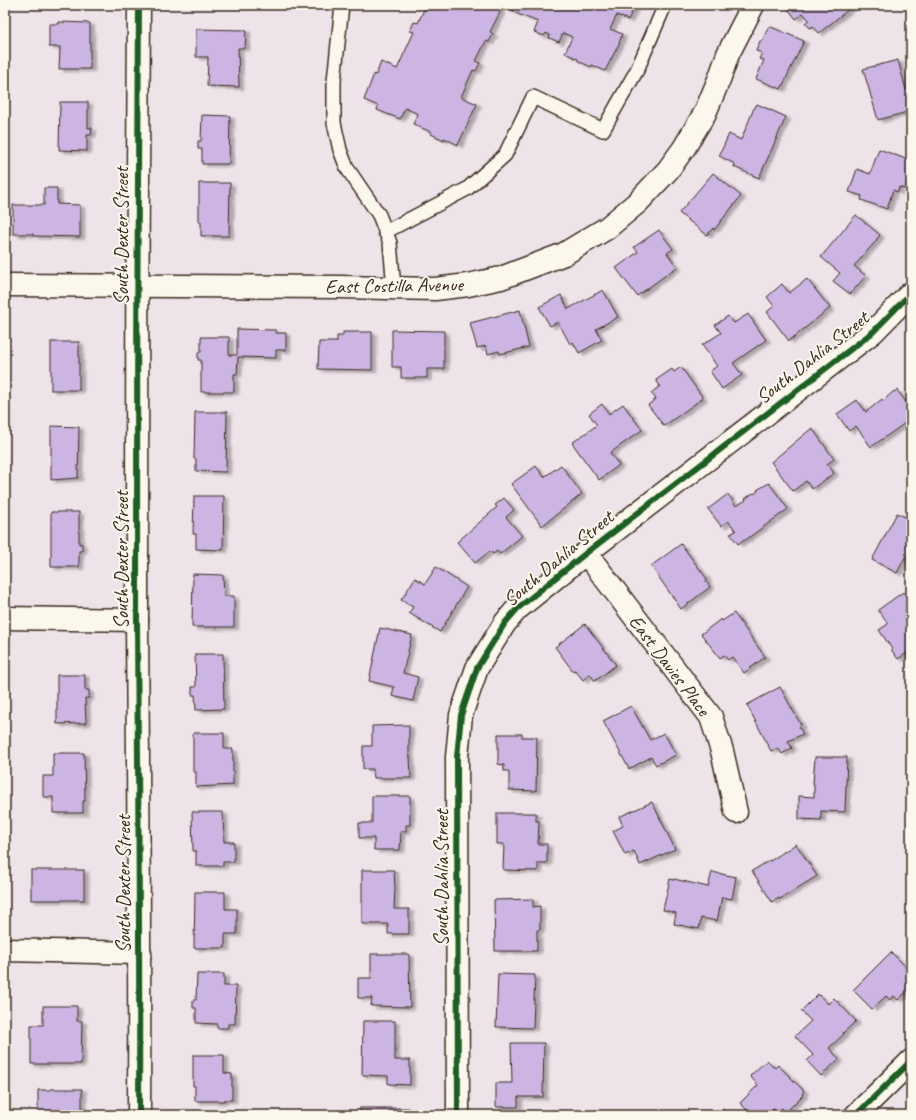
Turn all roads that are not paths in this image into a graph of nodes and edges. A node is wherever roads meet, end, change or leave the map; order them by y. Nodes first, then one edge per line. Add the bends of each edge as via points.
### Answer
1 (139, 5) edge
2 (342, 5) edge
3 (665, 5) edge
4 (753, 5) edge
5 (385, 232) junction
6 (5, 285) edge
7 (137, 285) junction
8 (394, 288) junction
9 (911, 293) edge
10 (586, 553) junction
11 (5, 618) edge
12 (137, 620) junction
13 (736, 812) dead end
14 (5, 950) edge
15 (140, 953) junction
16 (911, 1061) edge
17 (139, 1115) edge
18 (458, 1115) edge
19 (856, 1115) edge

1 - 7 street, South Dexter Street
2 - 5 lane via 334,81 334,123 347,168 379,215
3 - 5 lane via 637,70 603,130 533,97 505,155 467,188
4 - 8 street, East Costilla Avenue via 728,54 705,113 684,148 668,170 638,202 607,228 564,254 501,278 435,289
5 - 8 lane via 390,243
6 - 7 street, East Costilla Avenue
7 - 8 street, East Costilla Avenue
7 - 12 street, South Dexter Street
9 - 10 street, South Dahlia Street via 873,332
10 - 13 street, East Davies Place via 710,717 722,751
10 - 18 street, South Dahlia Street via 517,609 505,623 477,668 461,715 457,757
11 - 12 street
12 - 15 street, South Dexter Street
14 - 15 street
15 - 17 street, South Dexter Street
16 - 19 street

